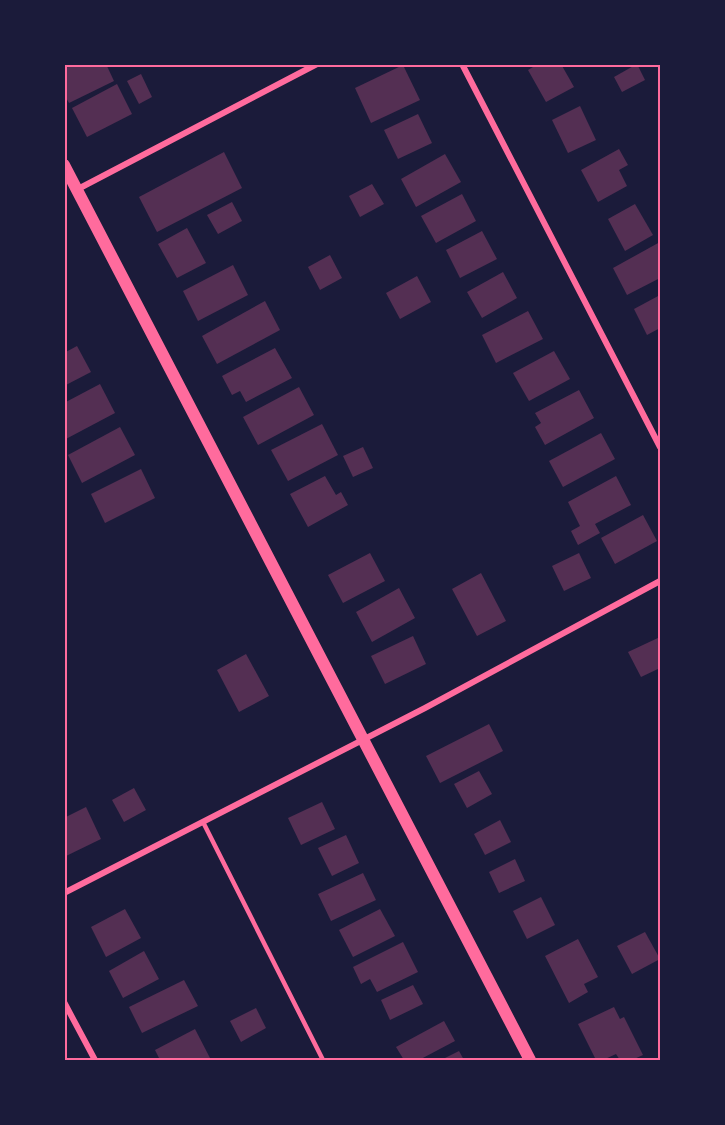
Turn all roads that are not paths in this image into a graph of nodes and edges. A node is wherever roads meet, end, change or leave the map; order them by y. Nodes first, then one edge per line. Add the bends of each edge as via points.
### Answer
1 (317, 64) edge
2 (462, 64) edge
3 (64, 165) edge
4 (78, 189) junction
5 (660, 447) edge
6 (660, 581) edge
7 (363, 738) junction
8 (203, 822) junction
9 (64, 893) edge
10 (64, 1002) edge
11 (95, 1060) edge
12 (323, 1060) edge
13 (530, 1060) edge

1 - 4 street
2 - 5 street
3 - 4 main road
4 - 7 main road
6 - 7 street
7 - 8 street
7 - 13 main road
8 - 9 street
8 - 12 lane
10 - 11 street

